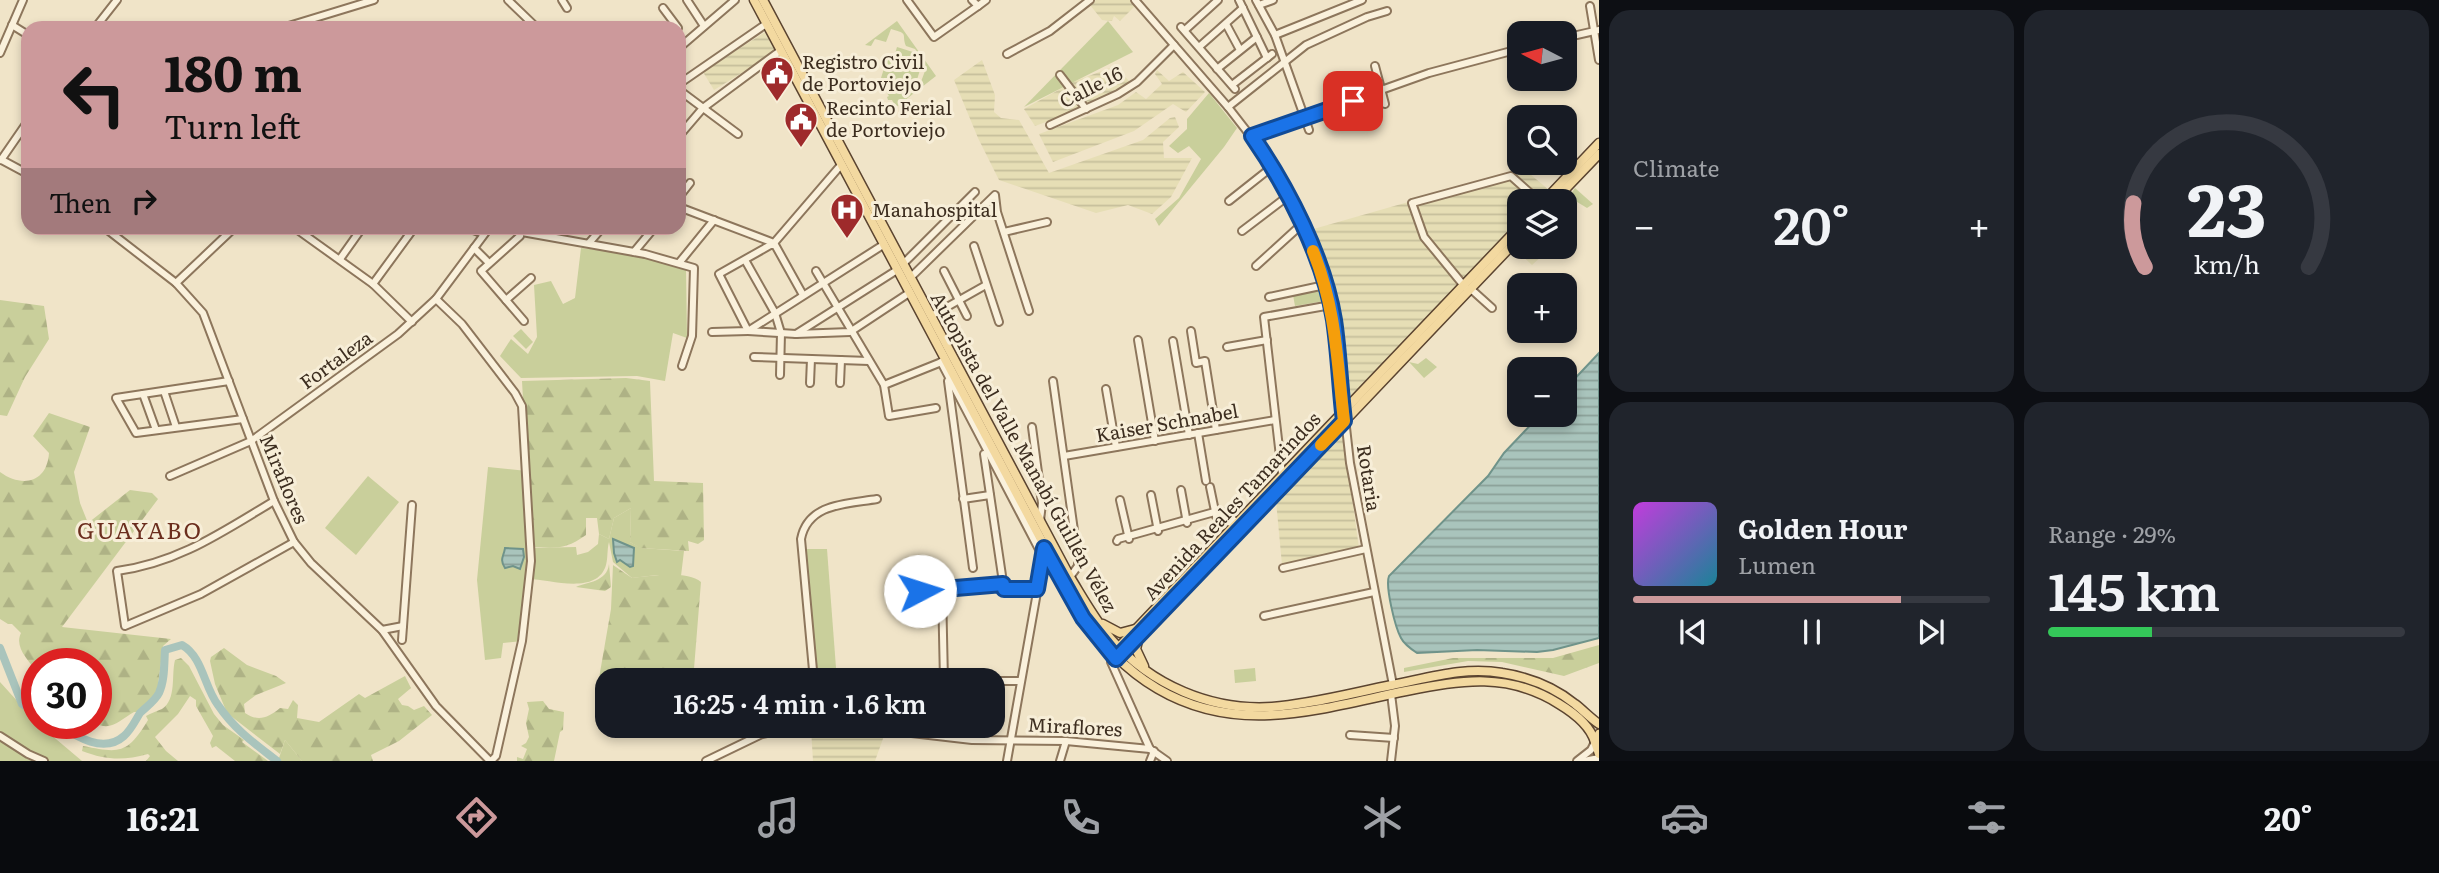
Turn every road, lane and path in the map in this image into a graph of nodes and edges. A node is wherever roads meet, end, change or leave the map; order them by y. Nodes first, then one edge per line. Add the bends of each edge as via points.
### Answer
1 (23, 0) edge
2 (117, 0) edge
3 (374, 0) edge
4 (508, 0) edge
5 (562, 0) edge
6 (687, 0) edge
7 (735, 0) edge
8 (754, 0) edge
9 (763, 0) edge
10 (907, 0) edge
11 (972, 0) edge
12 (986, 0) edge
13 (1090, 0) edge
14 (1135, 0) edge
15 (1218, 0) edge
16 (1240, 0) edge
17 (1273, 0) edge
18 (1362, 0) edge
19 (1258, 3) edge
20 (978, 6) junction
21 (1590, 6) dead end
22 (567, 8) dead end
23 (663, 8) dead end
24 (1243, 8) junction
25 (1387, 11) dead end
26 (1367, 17) junction
27 (100, 21) edge
28 (305, 21) edge
29 (530, 21) edge
30 (672, 21) edge
31 (766, 23) junction
32 (1226, 24) junction
33 (12, 25) junction
34 (704, 26) junction
35 (21, 31) edge
36 (1597, 31) edge
37 (1275, 35) junction
38 (1577, 35) edge
39 (1257, 37) junction
40 (687, 41) edge
41 (1174, 46) junction
42 (1199, 47) junction
43 (1240, 50) junction
44 (780, 51) junction
45 (1507, 52) edge
46 (0, 53) edge
47 (1007, 54) dead end
48 (1209, 58) junction
49 (1599, 61) edge
50 (1284, 62) junction
51 (1375, 66) dead end
52 (1196, 69) junction
53 (1217, 69) junction
54 (1060, 75) dead end
55 (1340, 77) dead end
56 (686, 79) edge
57 (1381, 90) junction
58 (686, 95) edge
59 (1348, 103) junction
60 (1385, 104) dead end
61 (1228, 107) junction
62 (703, 108) junction
63 (1086, 109) junction
64 (1305, 118) junction
65 (1050, 125) dead end
66 (686, 128) edge
67 (1309, 130) dead end
68 (21, 131) edge
69 (738, 134) dead end
70 (1252, 136) junction
71 (1599, 143) edge
72 (1599, 154) edge
73 (1, 159) edge
74 (841, 165) junction
75 (1272, 167) junction
76 (21, 170) edge
77 (690, 183) dead end
78 (686, 188) edge
79 (1527, 189) edge
80 (1561, 189) edge
81 (1562, 189) edge
82 (975, 192) dead end
83 (1288, 196) junction
84 (1228, 201) dead end
85 (686, 210) edge
86 (714, 220) junction
87 (1047, 222) dead end
88 (1301, 225) junction
89 (1242, 231) dead end
90 (1004, 232) junction
91 (114, 235) edge
92 (227, 235) edge
93 (307, 235) edge
94 (357, 235) edge
95 (409, 235) edge
96 (483, 235) edge
97 (538, 235) edge
98 (596, 235) edge
99 (648, 235) edge
100 (520, 236) dead end
101 (543, 236) joint
102 (1507, 241) edge
103 (589, 243) junction
104 (774, 243) junction
105 (883, 245) junction
106 (974, 246) dead end
107 (474, 248) junction
108 (1507, 250) edge
109 (634, 252) junction
110 (892, 252) junction
111 (340, 259) junction
112 (745, 260) junction
113 (489, 263) junction
114 (679, 263) junction
115 (1256, 266) dead end
116 (900, 267) junction
117 (816, 271) dead end
118 (944, 271) dead end
119 (531, 278) dead end
120 (910, 278) junction
121 (176, 283) junction
122 (373, 284) junction
123 (823, 284) junction
124 (986, 285) junction
125 (1325, 285) junction
126 (1468, 288) junction
127 (909, 293) junction
128 (803, 295) junction
129 (1269, 296) dead end
130 (436, 299) junction
131 (506, 300) junction
132 (959, 300) junction
133 (1331, 305) junction
134 (837, 308) junction
135 (1492, 308) dead end
136 (1029, 311) dead end
137 (775, 313) junction
138 (931, 316) junction
139 (967, 316) dead end
140 (1435, 320) junction
141 (524, 321) dead end
142 (412, 322) junction
143 (999, 322) dead end
144 (747, 331) junction
145 (1191, 331) dead end
146 (712, 332) dead end
147 (850, 332) junction
148 (781, 333) junction
149 (796, 334) junction
150 (1138, 340) dead end
151 (1266, 340) junction
152 (1173, 341) dead end
153 (1227, 347) dead end
154 (754, 357) dead end
155 (780, 358) junction
156 (811, 359) junction
157 (841, 360) junction
158 (869, 361) junction
159 (944, 363) junction
160 (682, 366) dead end
161 (780, 375) dead end
162 (947, 375) junction
163 (229, 381) junction
164 (1052, 381) dead end
165 (810, 383) dead end
166 (840, 383) dead end
167 (884, 385) junction
168 (1106, 389) dead end
169 (164, 391) junction
170 (143, 394) junction
171 (936, 408) dead end
172 (1343, 411) junction
173 (243, 419) junction
174 (1275, 421) junction
175 (1344, 421) junction
176 (1032, 426) dead end
177 (176, 428) junction
178 (156, 430) junction
179 (1216, 430) junction
180 (1198, 433) junction
181 (1189, 435) junction
182 (251, 441) junction
183 (1156, 441) junction
184 (1116, 447) junction
185 (984, 454) dead end
186 (1064, 456) junction
187 (995, 461) junction
188 (986, 468) junction
189 (1282, 474) junction
190 (170, 476) dead end
191 (1181, 491) dead end
192 (990, 495) junction
193 (1151, 495) dead end
194 (877, 499) dead end
195 (963, 499) junction
196 (1120, 500) dead end
197 (274, 501) junction
198 (1042, 503) junction
199 (412, 505) dead end
200 (1032, 507) junction
201 (1215, 514) junction
202 (1040, 521) junction
203 (1186, 522) junction
204 (1236, 526) junction
205 (1158, 530) junction
206 (294, 542) junction
207 (1366, 549) junction
208 (1044, 552) junction
209 (973, 568) dead end
210 (1283, 568) dead end
211 (1070, 577) junction
212 (1003, 584) junction
213 (942, 589) junction
214 (1037, 589) junction
215 (920, 591) dead end
216 (1374, 592) junction
217 (1091, 612) junction
218 (1264, 616) dead end
219 (403, 626) junction
220 (382, 630) junction
221 (1139, 631) junction
222 (402, 640) dead end
223 (1121, 650) junction
224 (1114, 657) junction
225 (813, 668) edge
226 (944, 668) edge
227 (1150, 674) junction
228 (1005, 681) edge
229 (1020, 681) junction
230 (1392, 689) junction
231 (1599, 724) edge
232 (1350, 735) dead end
233 (0, 736) edge
234 (754, 738) edge
235 (955, 738) edge
236 (1394, 738) junction
237 (1597, 738) edge
238 (1010, 740) junction
239 (1066, 741) junction
240 (1152, 750) junction
241 (1599, 756) edge
242 (44, 761) edge
243 (490, 761) edge
244 (706, 761) edge
245 (1007, 761) edge
246 (1060, 761) edge
247 (1150, 761) edge
248 (1167, 761) edge
249 (1391, 761) edge
250 (1577, 761) edge
251 (1584, 761) edge

1 - 33 street
2 - 27 street
3 - 28 street
4 - 29 street
5 - 22 street
6 - 34 street
7 - 34 street
8 - 31 main road, Autopista del Valle Manabí Guillén Vélez
9 - 110 main road, Autopista del Valle Manabí Guillén Vélez
10 - 20 street via 934,37
11 - 20 street
12 - 20 street
13 - 47 street via 1050,31
14 - 41 street, Rotaria
15 - 42 street via 1183,28
16 - 24 street
17 - 19 street
18 - 26 street
18 - 37 street
19 - 37 street
21 - 36 street
23 - 30 street
24 - 32 street
24 - 39 street
25 - 26 street
26 - 50 street via 1309,43
31 - 44 main road, Autopista del Valle Manabí Guillén Vélez
31 - 56 street
32 - 42 street
32 - 43 street
33 - 35 street
33 - 46 street
34 - 40 street
36 - 38 street
36 - 49 street
37 - 50 street
39 - 43 street
39 - 53 street via 1270,56 1233,87
41 - 52 street, Rotaria
41 - 63 street, Calle 16 via 1137,82
42 - 48 street
43 - 53 street
44 - 62 street
44 - 74 main road, Autopista del Valle Manabí Guillén Vélez
45 - 57 street
48 - 52 street
48 - 53 street
50 - 61 street
50 - 64 street
51 - 57 street
52 - 61 street, Rotaria
54 - 63 street
55 - 59 street
57 - 59 street
57 - 60 street
58 - 62 street
59 - 64 street
61 - 70 street, Rotaria
62 - 66 street
62 - 69 street
63 - 65 street, Calle 16
64 - 67 street
64 - 70 street
68 - 73 street
70 - 75 street, Rotaria
71 - 80 main road
72 - 81 main road
73 - 76 street
74 - 104 street
74 - 105 main road, Autopista del Valle Manabí Guillén Vélez
75 - 83 street, Rotaria
75 - 84 street
77 - 78 street
79 - 126 street via 1511,176 1412,203 1424,237
82 - 116 street
83 - 88 street, Rotaria
83 - 89 street
85 - 86 street
86 - 104 street
86 - 114 street
87 - 90 street
88 - 115 street
88 - 125 street, Rotaria
90 - 120 street via 995,195
90 - 136 street
91 - 121 street, Miraflores
92 - 121 street
93 - 111 street
94 - 111 street
95 - 122 street
96 - 107 street, Fortaleza
97 - 101 street
98 - 103 street
99 - 109 street
100 - 113 street
101 - 103 street
102 - 126 main road, Avenida Reales Tamarindos
103 - 109 street
104 - 112 street
104 - 128 street
105 - 110 main road, Autopista del Valle Manabí Guillén Vélez
105 - 123 street
106 - 124 street
107 - 113 street
107 - 130 street, Fortaleza
108 - 126 main road, Avenida Reales Tamarindos
109 - 114 street
110 - 116 main road, Autopista del Valle Manabí Guillén Vélez
111 - 122 street
112 - 137 street
112 - 144 street via 719,275
113 - 131 street via 481,271
114 - 160 street via 694,268 692,336
116 - 120 main road, Autopista del Valle Manabí Guillén Vélez
116 - 127 main road, Autopista del Valle Manabí Guillén Vélez
116 - 134 street
117 - 123 street
118 - 132 street
119 - 131 street
120 - 138 main road, Autopista del Valle Manabí Guillén Vélez
121 - 163 street, Miraflores via 203,313
122 - 142 street
123 - 128 street
123 - 134 street
124 - 132 street
124 - 143 street
125 - 129 street
125 - 133 street, Rotaria
126 - 135 street
126 - 140 main road, Avenida Reales Tamarindos
127 - 147 street
127 - 159 main road, Autopista del Valle Manabí Guillén Vélez
128 - 137 street
130 - 142 street, Fortaleza
130 - 243 street via 462,324 522,406 531,547 523,641 496,755
131 - 141 street
132 - 138 street
132 - 139 street
133 - 151 street via 1264,317
133 - 172 street, Rotaria
134 - 147 street
134 - 149 street
137 - 144 street
137 - 148 street
138 - 200 main road, Autopista del Valle Manabí Guillén Vélez
140 - 172 main road, Avenida Reales Tamarindos
140 - 175 main road, Avenida Reales Tamarindos
142 - 182 street, Fortaleza
144 - 146 street
144 - 148 street
145 - 179 street via 1196,363 1205,361
147 - 149 street
147 - 158 street
148 - 149 street
148 - 155 street
150 - 183 street
151 - 153 street
151 - 174 street
152 - 181 street
154 - 155 street
155 - 156 street
155 - 161 street
156 - 157 street
156 - 165 street
157 - 158 street
157 - 166 street
158 - 167 street
159 - 162 street
159 - 167 street
159 - 187 main road, Autopista del Valle Manabí Guillén Vélez
162 - 187 street
162 - 195 street
163 - 169 street
163 - 173 street, Miraflores
164 - 186 street
167 - 171 street via 889,416
168 - 184 street
169 - 170 street
169 - 177 street
170 - 178 street
170 - 178 street via 116,398 136,433
172 - 175 street, Rotaria
172 - 189 main road, Avenida Reales Tamarindos
173 - 177 street
173 - 182 street, Miraflores
174 - 179 street, Kaiser Schnabel
174 - 189 street
175 - 207 street, Rotaria
175 - 221 main road, Avenida Reales Tamarindos
176 - 198 street
177 - 178 street
179 - 180 street, Kaiser Schnabel
180 - 181 street, Kaiser Schnabel
180 - 201 street
181 - 183 street, Kaiser Schnabel
182 - 190 street, Fortaleza
182 - 197 street, Miraflores
183 - 184 street, Kaiser Schnabel
184 - 186 street, Kaiser Schnabel
185 - 188 street
186 - 211 street via 1078,559
187 - 188 street
187 - 208 main road, Autopista del Valle Manabí Guillén Vélez
188 - 192 street
189 - 204 main road, Avenida Reales Tamarindos
191 - 203 street
192 - 195 street
192 - 212 street
193 - 205 street
194 - 225 street via 824,508 810,518 802,532
195 - 209 street
196 - 205 street via 1128,538
197 - 206 street, Miraflores
197 - 206 street via 180,555 117,571 125,626 201,594
198 - 200 street
198 - 202 street
199 - 219 street
200 - 202 main road, Autopista del Valle Manabí Guillén Vélez
201 - 203 street
201 - 204 street via 1224,512
202 - 211 main road, Autopista del Valle Manabí Guillén Vélez
203 - 205 street
204 - 221 main road, Avenida Reales Tamarindos
206 - 220 street, Miraflores
207 - 210 street
207 - 216 street, Rotaria
208 - 214 street
208 - 224 main road, Autopista del Valle Manabí Guillén Vélez via 1076,607
211 - 217 main road, Autopista del Valle Manabí Guillén Vélez
212 - 213 street
212 - 214 street via 1004,589
213 - 215 street
213 - 226 street
214 - 229 street
216 - 218 street
216 - 230 street, Rotaria
217 - 221 main road via 1113,631
217 - 223 main road, Autopista del Valle Manabí Guillén Vélez
219 - 220 street
219 - 222 street
220 - 243 street, Miraflores via 425,693
221 - 223 main road, Avenida Reales Tamarindos
221 - 227 main road via 1137,654
223 - 224 main road, Avenida Reales Tamarindos
223 - 227 main road, Autopista del Valle Manabí Guillén Vélez
224 - 230 main road, Autopista del Valle Manabí Guillén Vélez via 1172,697 1225,713 1288,714
224 - 240 street via 1111,662
227 - 230 main road, Autopista del Valle Manabí Guillén Vélez via 1199,698 1248,707 1302,704
228 - 229 street
229 - 238 street
230 - 231 main road, Autopista del Valle Manabí Guillén Vélez via 1464,671 1500,673 1549,688
230 - 236 street, Rotaria
230 - 237 main road, Autopista del Valle Manabí Guillén Vélez via 1463,680 1511,684 1568,710
232 - 236 street
233 - 242 street
234 - 244 street
235 - 238 street, Miraflores
236 - 249 street, Rotaria
237 - 241 main road, Autopista del Valle Manabí Guillén Vélez
237 - 250 street
238 - 239 street, Miraflores
238 - 245 street
239 - 240 street, Miraflores
239 - 246 street
240 - 247 street
240 - 248 street
241 - 251 street

